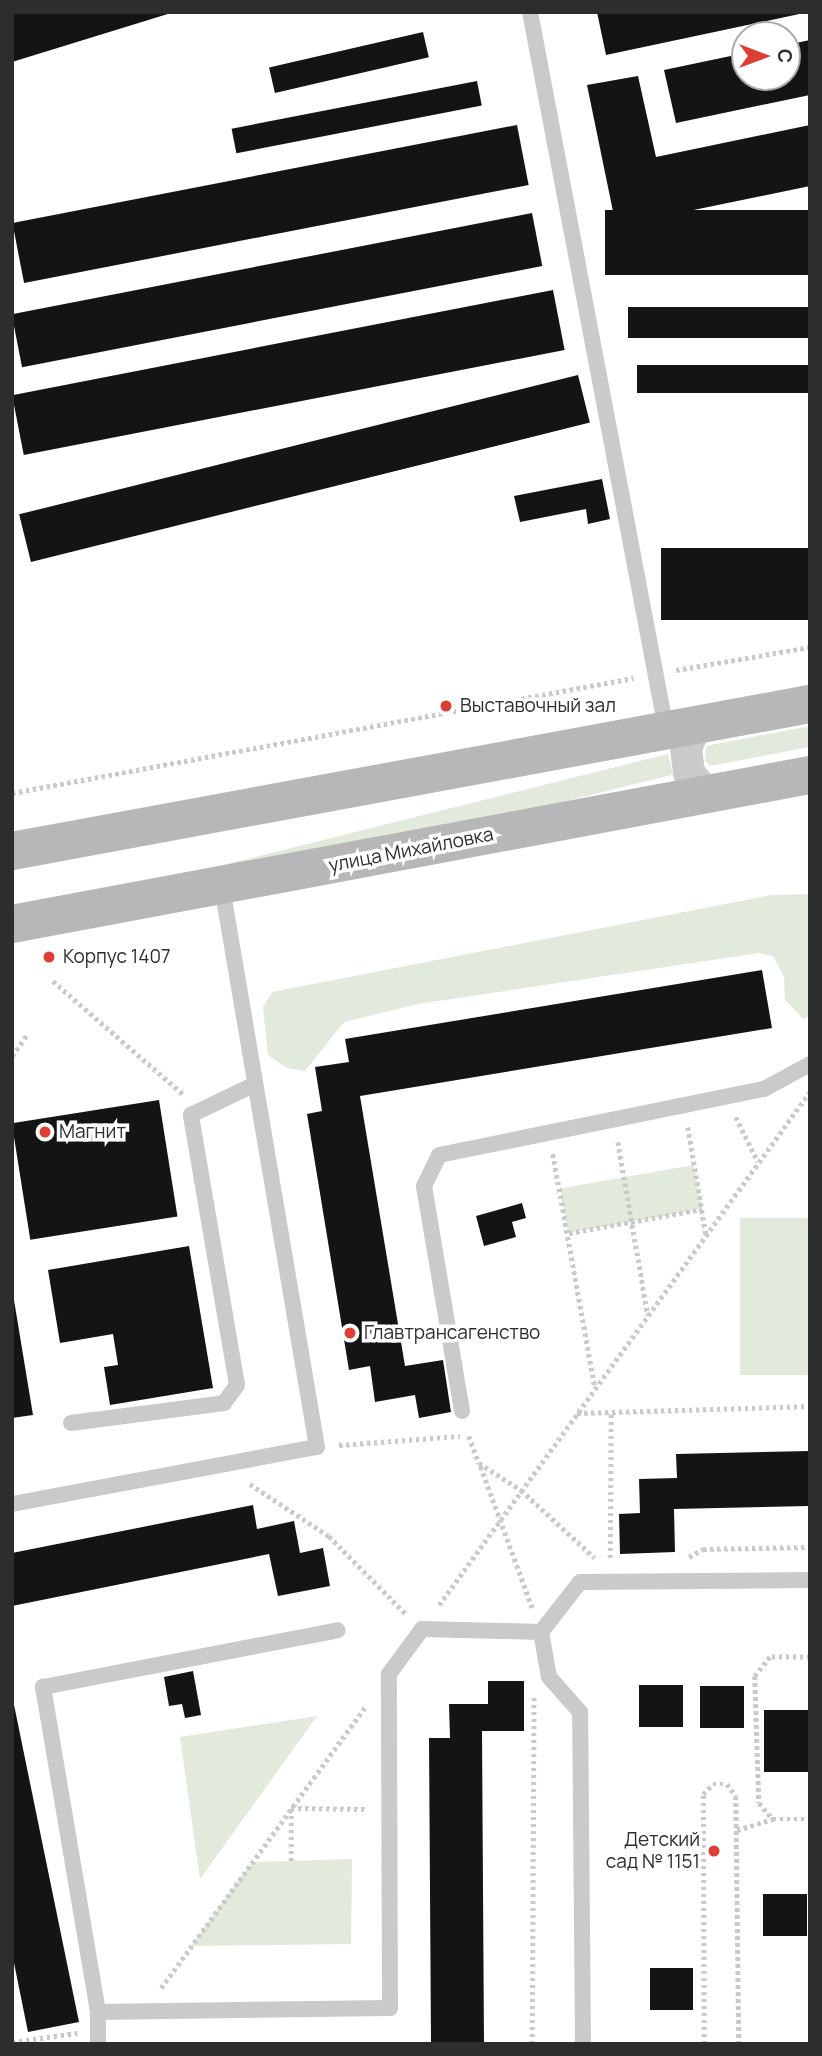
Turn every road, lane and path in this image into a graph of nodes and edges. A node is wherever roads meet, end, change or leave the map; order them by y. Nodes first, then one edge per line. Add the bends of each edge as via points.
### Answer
1 (530, 12) edge
2 (810, 648) edge
3 (657, 674) junction
4 (810, 704) edge
5 (681, 727) junction
6 (810, 775) edge
7 (12, 793) edge
8 (706, 793) junction
9 (12, 852) edge
10 (222, 887) junction
11 (12, 924) edge
12 (53, 981) dead end
13 (28, 1033) dead end
14 (12, 1056) edge
15 (810, 1064) edge
16 (255, 1084) junction
17 (810, 1093) edge
18 (726, 1097) junction
19 (685, 1105) junction
20 (191, 1115) junction
21 (614, 1120) junction
22 (549, 1133) junction
23 (759, 1163) junction
24 (702, 1209) junction
25 (631, 1222) junction
26 (569, 1233) junction
27 (706, 1235) junction
28 (648, 1315) junction
29 (595, 1388) junction
30 (810, 1406) edge
31 (462, 1411) joint
32 (611, 1412) junction
33 (577, 1413) junction
34 (71, 1423) dead end
35 (469, 1436) junction
36 (317, 1447) junction
37 (479, 1463) junction
38 (222, 1465) junction
39 (521, 1490) junction
40 (12, 1504) edge
41 (499, 1522) junction
42 (810, 1547) edge
43 (610, 1561) junction
44 (622, 1561) dead end
45 (682, 1561) dead end
46 (810, 1580) edge
47 (422, 1629) junction
48 (338, 1630) dead end
49 (541, 1632) junction
50 (810, 1657) edge
51 (389, 1674) junction
52 (292, 1808) junction
53 (390, 1809) junction
54 (773, 1819) junction
55 (810, 1819) edge
56 (737, 1830) junction
57 (291, 1861) dead end
58 (98, 2012) junction
59 (144, 2012) junction
60 (12, 2042) edge
61 (99, 2044) edge
62 (532, 2044) edge
63 (583, 2044) edge
64 (704, 2044) edge
65 (739, 2044) edge

1 - 3 lane
2 - 3 path
3 - 5 lane
3 - 7 path
4 - 5 main road
5 - 8 street via 690,774
5 - 9 main road
6 - 8 main road, улица Михайловка
8 - 10 main road, улица Михайловка
10 - 11 main road, улица Михайловка
10 - 16 lane
12 - 20 path via 182,1090
13 - 14 path
15 - 18 lane via 764,1089
16 - 20 lane
16 - 36 lane
17 - 23 path
18 - 19 lane
18 - 23 path
19 - 21 lane
19 - 24 path
20 - 34 lane via 237,1385 224,1403
21 - 22 lane
21 - 25 path
22 - 26 path
22 - 31 lane via 439,1155 424,1186
23 - 27 path
24 - 25 path
24 - 27 path
25 - 26 path
25 - 28 path
26 - 29 path
27 - 28 path
28 - 29 path
29 - 33 path
30 - 32 path
31 - 35 path
32 - 33 path
32 - 43 path
33 - 39 path
35 - 36 path
35 - 37 path
36 - 38 lane
37 - 39 path
37 - 41 path
38 - 40 lane
38 - 47 path via 329,1536
39 - 41 path
39 - 43 path via 597,1560
41 - 47 path
41 - 49 path
42 - 45 path via 703,1549
43 - 44 path
46 - 49 lane via 580,1581
47 - 49 lane
47 - 51 lane
48 - 58 lane via 43,1687
49 - 62 path via 534,1681
49 - 63 lane via 550,1677 580,1712
50 - 54 path via 770,1657 754,1676 759,1803
51 - 52 path
51 - 53 lane
52 - 53 path
52 - 57 path
52 - 59 path
53 - 59 lane via 390,2008
54 - 55 path
54 - 56 path
56 - 64 path via 736,1796 727,1784 713,1784 703,1794
56 - 65 path
58 - 59 lane
58 - 60 path via 84,2032
58 - 61 lane

